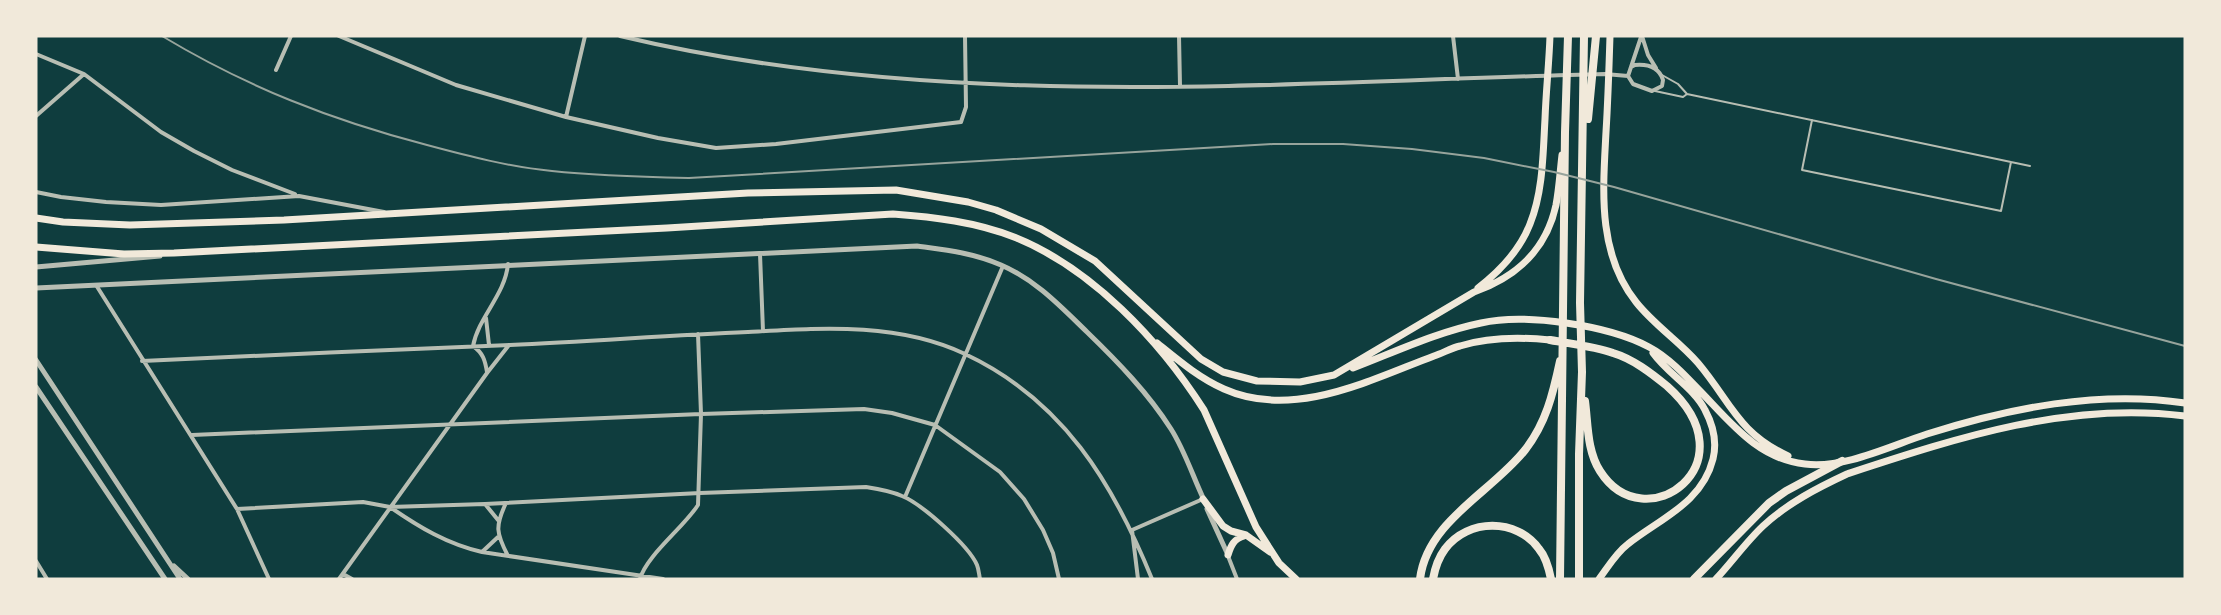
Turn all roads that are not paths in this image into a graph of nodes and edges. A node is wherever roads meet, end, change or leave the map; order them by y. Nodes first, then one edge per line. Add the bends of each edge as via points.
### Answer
1 (291, 36) edge
2 (339, 36) edge
3 (585, 36) edge
4 (620, 36) edge
5 (965, 36) edge
6 (1179, 36) edge
7 (1453, 36) edge
8 (1550, 36) edge
9 (1568, 36) edge
10 (1584, 36) edge
11 (1596, 36) edge
12 (1610, 36) edge
13 (36, 54) edge
14 (1631, 67) junction
15 (276, 70) dead end
16 (1658, 70) junction
17 (84, 74) junction
18 (1662, 75) junction
19 (1628, 76) junction
20 (1458, 79) junction
21 (966, 84) junction
22 (1180, 86) junction
23 (1652, 91) junction
24 (1687, 94) junction
25 (36, 116) edge
26 (566, 117) junction
27 (1812, 120) junction
28 (1565, 132) junction
29 (1584, 141) junction
30 (2011, 162) junction
31 (2030, 166) dead end
32 (36, 192) edge
33 (299, 196) junction
34 (393, 214) junction
35 (36, 218) edge
36 (36, 247) edge
37 (174, 253) junction
38 (760, 253) junction
39 (508, 264) junction
40 (1003, 266) junction
41 (36, 267) edge
42 (95, 284) junction
43 (36, 288) edge
44 (1474, 292) junction
45 (486, 317) junction
46 (763, 331) junction
47 (698, 334) junction
48 (1146, 334) junction
49 (1550, 340) joint
50 (489, 345) junction
51 (509, 345) junction
52 (1564, 345) junction
53 (473, 346) junction
54 (1648, 347) junction
55 (964, 354) junction
56 (36, 360) edge
57 (142, 361) junction
58 (1582, 372) junction
59 (487, 373) junction
60 (1334, 375) junction
61 (36, 387) edge
62 (2185, 403) edge
63 (701, 414) junction
64 (2185, 416) edge
65 (451, 425) junction
66 (935, 425) junction
67 (83, 431) junction
68 (192, 435) junction
69 (72, 439) junction
70 (1842, 461) junction
71 (1803, 464) junction
72 (700, 493) junction
73 (905, 497) junction
74 (1203, 499) junction
75 (506, 503) junction
76 (485, 504) junction
77 (390, 507) junction
78 (237, 510) junction
79 (498, 520) junction
80 (1132, 530) junction
81 (149, 531) junction
82 (1246, 535) junction
83 (498, 537) junction
84 (139, 539) junction
85 (482, 552) junction
86 (1273, 554) junction
87 (1228, 555) junction
88 (508, 556) junction
89 (36, 561) edge
90 (169, 562) junction
91 (343, 573) junction
92 (641, 577) edge
93 (47, 579) edge
94 (165, 579) edge
95 (180, 579) edge
96 (188, 579) edge
97 (268, 579) edge
98 (339, 579) edge
99 (352, 579) edge
100 (663, 579) edge
101 (980, 579) edge
102 (1059, 579) edge
103 (1138, 579) edge
104 (1152, 579) edge
105 (1237, 579) edge
106 (1296, 579) edge
107 (1420, 579) edge
108 (1433, 579) edge
109 (1551, 579) edge
110 (1560, 579) edge
111 (1581, 579) edge
112 (1599, 579) edge
113 (1694, 579) edge
114 (1716, 579) edge

1 - 15 street
2 - 26 street via 456,85
3 - 26 street
4 - 21 street via 810,70
5 - 21 street
6 - 22 street
7 - 20 street
8 - 44 highway via 1539,192 1534,211 1512,256
9 - 28 highway
10 - 29 highway
11 - 29 highway
12 - 71 highway via 1604,219 1621,279 1642,308 1698,364 1751,433 1777,452
13 - 17 street
14 - 16 street via 1643,64
14 - 16 street via 1641,36
14 - 19 street
16 - 18 street
17 - 25 street
17 - 33 street via 161,132 194,151
18 - 23 street via 1662,86
18 - 24 lane
19 - 20 street
19 - 23 street via 1633,84
20 - 22 street
21 - 22 street
21 - 26 street via 966,107 961,122 776,144 716,148
23 - 24 lane via 1683,97
24 - 27 lane
27 - 30 lane
27 - 30 lane via 1802,170 2001,212
28 - 44 highway via 1556,205 1536,250 1507,277
28 - 52 highway
29 - 58 highway
30 - 31 lane
32 - 33 street via 161,205
33 - 34 street
34 - 35 highway via 130,225
34 - 60 highway via 826,191 896,190 943,197 1028,222 1071,245 1113,276 1201,359 1223,372 1237,378 1273,382 1300,382
36 - 37 highway
37 - 41 street
37 - 48 highway via 893,214 930,217 971,224 1036,247 1088,280
38 - 39 street
38 - 40 street via 917,246 980,256
38 - 46 street
39 - 42 street
39 - 45 street via 504,284
40 - 55 street
40 - 74 street via 1050,296 1151,401 1173,432
42 - 43 street
42 - 57 street
44 - 60 highway
45 - 50 street
45 - 53 street via 476,330
46 - 47 street
46 - 55 street via 889,331
47 - 51 street
47 - 63 street
48 - 49 highway via 1207,381 1227,391 1276,401 1330,393 1460,345 1499,338
48 - 86 highway via 1208,416 1256,527
49 - 58 highway via 1615,354 1643,367 1690,411 1698,428 1700,448 1694,471 1679,488 1655,498 1640,498 1608,481 1590,444
50 - 51 street
50 - 53 street
51 - 59 street
52 - 107 highway via 1552,399 1539,430 1508,469 1440,532 1425,558
52 - 110 highway
53 - 57 street
53 - 59 street via 480,351
54 - 60 highway via 1598,329 1537,320 1497,320 1451,331
54 - 71 highway via 1679,371 1754,445 1770,455
54 - 112 highway via 1705,408 1714,436 1714,454 1696,494 1627,544
55 - 66 street
55 - 80 street via 1013,382 1062,424 1093,463
56 - 67 street
57 - 68 street
58 - 111 highway
59 - 65 street
61 - 69 street
62 - 70 highway via 2122,399 2056,403 1928,434
63 - 65 street
63 - 66 street via 864,409
63 - 72 street
64 - 114 highway via 2127,412 2060,416 2013,425 1848,474 1801,497 1762,528
65 - 68 street
65 - 77 street
66 - 73 street
66 - 102 street via 1000,472 1024,499 1043,530
67 - 69 street
67 - 81 street
68 - 78 street
69 - 84 street
70 - 71 highway
70 - 113 highway via 1769,503
72 - 73 street via 866,486
72 - 75 street
72 - 92 street via 692,516 650,561
73 - 101 street via 966,548 977,564
74 - 80 street
74 - 82 highway via 1223,526
74 - 87 street
75 - 76 street
75 - 79 street
76 - 77 street
76 - 79 street
77 - 78 street via 363,502
77 - 85 street via 428,532 462,548
77 - 91 street
78 - 97 street
79 - 83 street
80 - 103 street
80 - 104 street
81 - 84 street
81 - 90 street
82 - 86 highway
82 - 87 highway via 1237,538
83 - 85 street
83 - 88 street
84 - 94 street
85 - 88 street
86 - 106 highway
87 - 105 street
88 - 92 street
89 - 93 street
90 - 95 street
90 - 96 street
91 - 98 street
91 - 99 street
92 - 100 street
108 - 109 highway via 1438,561 1454,539 1487,525 1514,529 1529,538 1546,560

